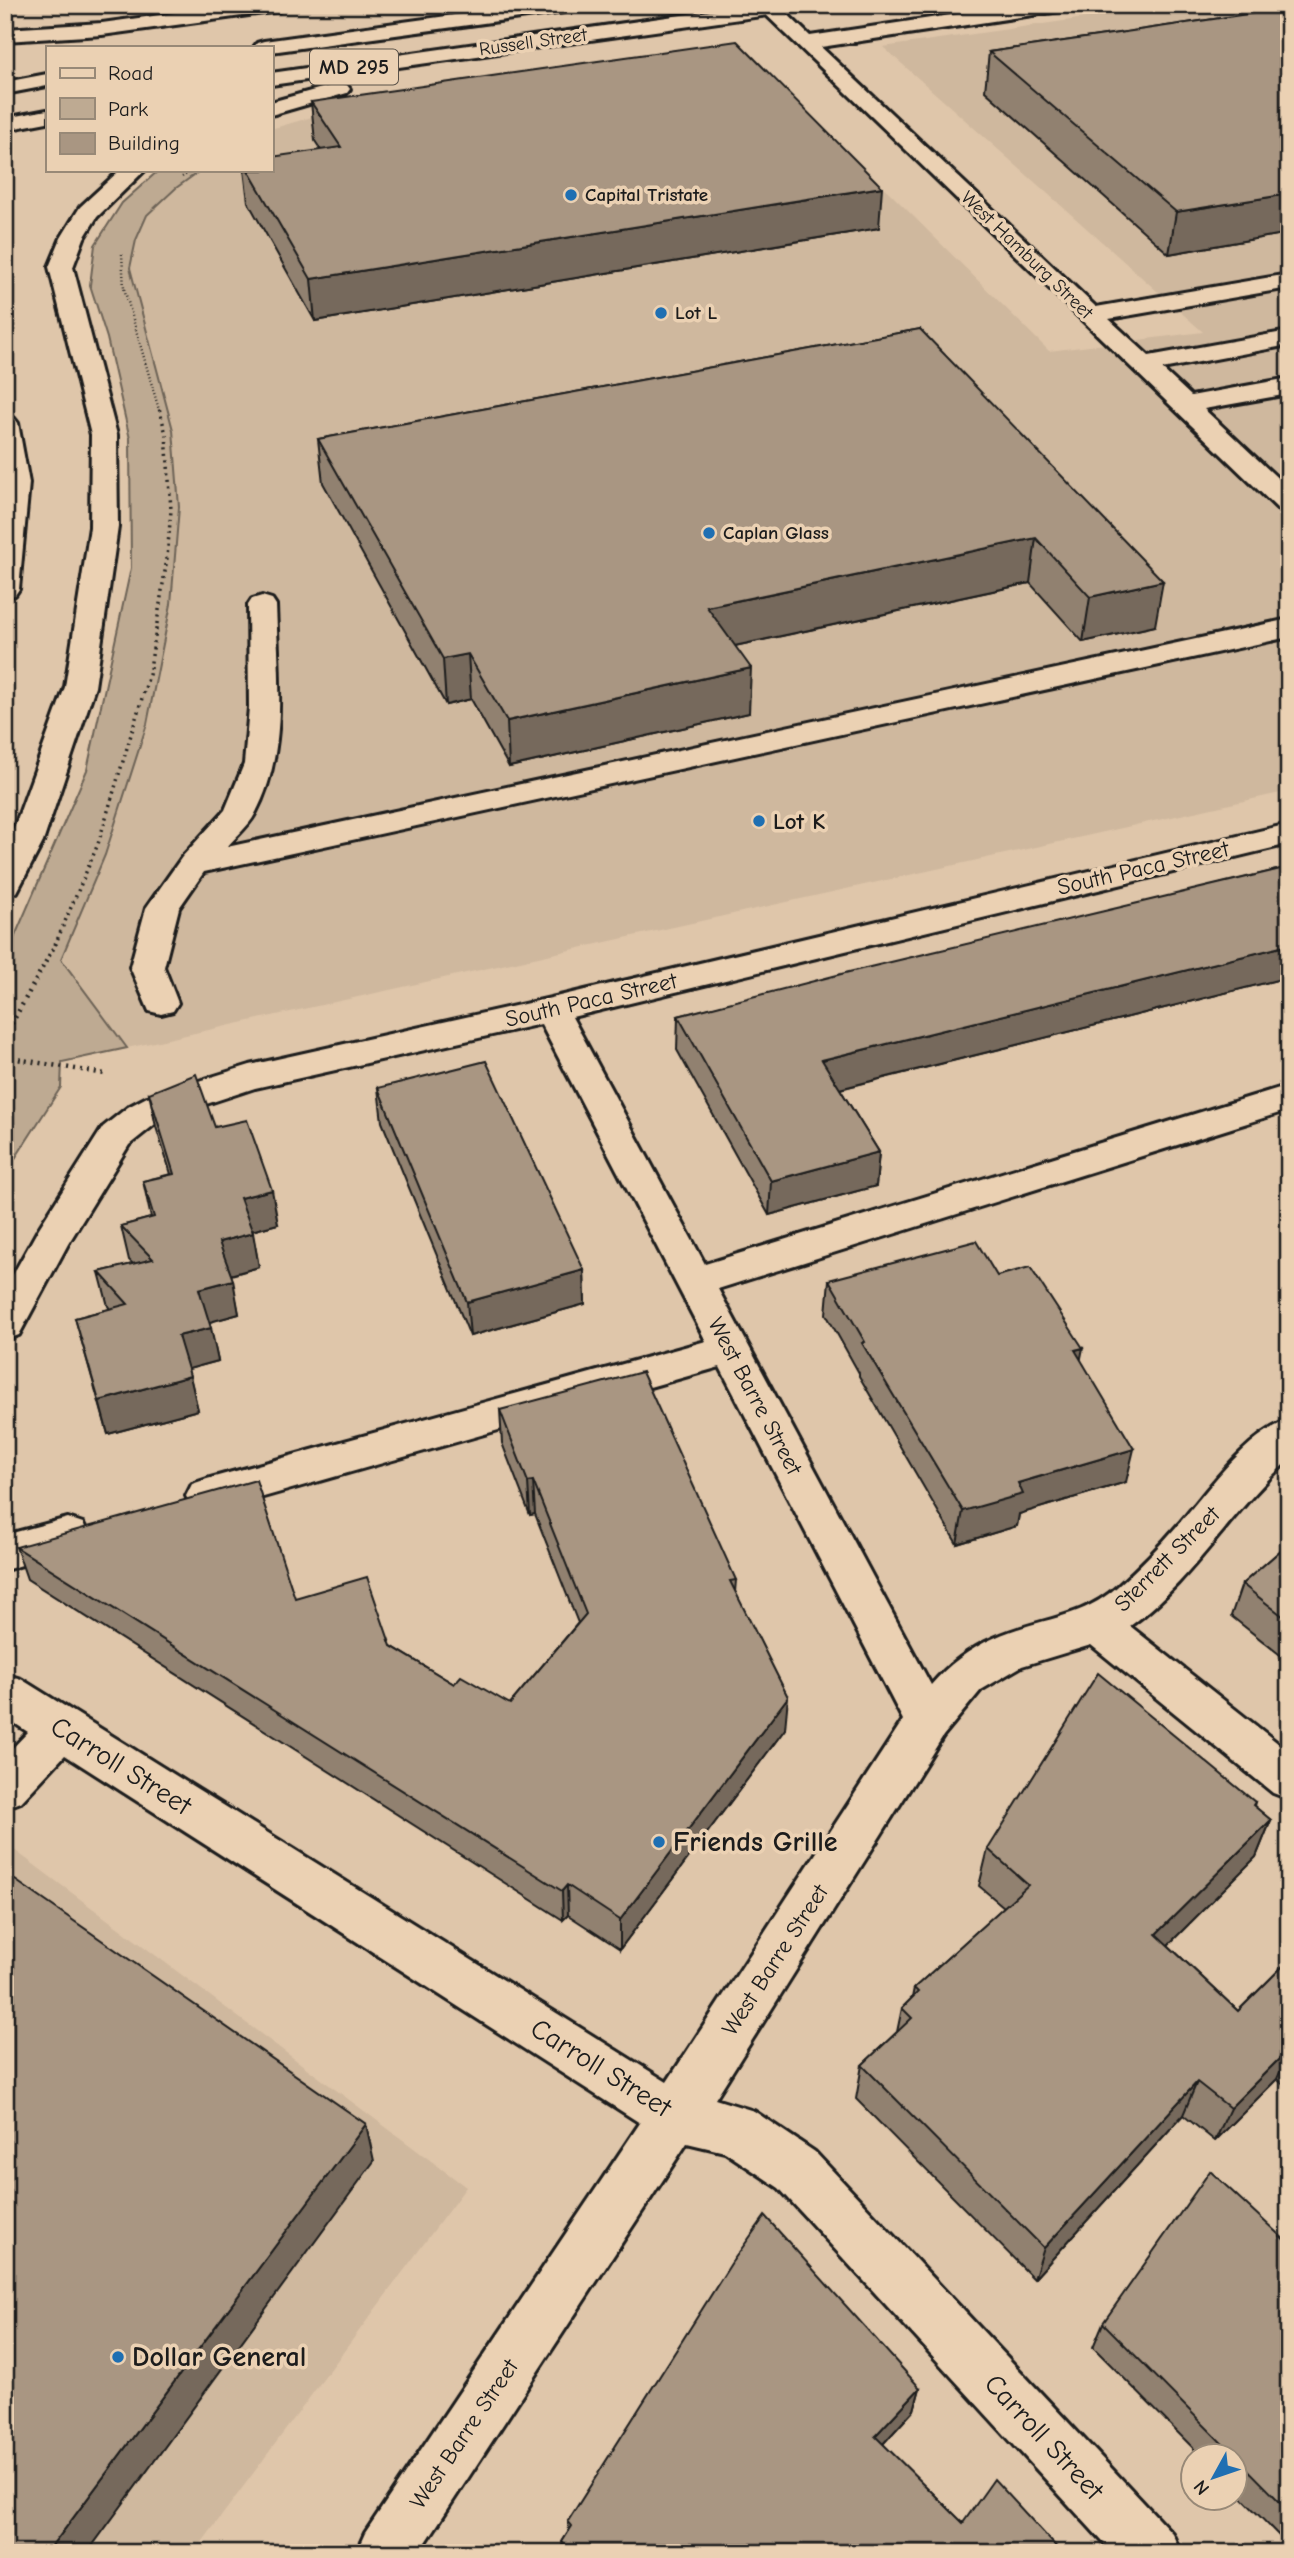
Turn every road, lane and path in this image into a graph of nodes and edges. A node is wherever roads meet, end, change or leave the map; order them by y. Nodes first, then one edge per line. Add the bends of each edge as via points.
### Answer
1 (279, 5) edge
2 (572, 5) edge
3 (796, 5) edge
4 (1060, 5) edge
5 (768, 7) edge
6 (5, 36) edge
7 (805, 43) junction
8 (271, 46) edge
9 (436, 55) junction
10 (273, 79) edge
11 (46, 80) edge
12 (5, 88) edge
13 (273, 108) edge
14 (46, 116) edge
15 (5, 124) edge
16 (131, 172) edge
17 (1289, 281) edge
18 (1090, 315) junction
19 (1289, 338) edge
20 (1142, 365) junction
21 (1289, 386) edge
22 (1185, 405) junction
23 (5, 423) edge
24 (1289, 504) edge
25 (5, 589) edge
26 (262, 605) dead end
27 (1289, 628) edge
28 (1289, 834) edge
29 (193, 864) junction
30 (5, 885) edge
31 (161, 1003) dead end
32 (551, 1010) junction
33 (5, 1056) edge
34 (1289, 1097) edge
35 (160, 1106) junction
36 (694, 1282) junction
37 (5, 1325) edge
38 (731, 1349) junction
39 (1289, 1436) edge
40 (166, 1508) edge
41 (99, 1527) edge
42 (5, 1553) edge
43 (1097, 1625) junction
44 (5, 1693) edge
45 (927, 1722) junction
46 (61, 1728) junction
47 (1289, 1779) edge
48 (5, 1788) edge
49 (675, 2116) junction
50 (385, 2553) edge
51 (1152, 2553) edge

1 - 6 main road via 102,29
2 - 8 main road, Russell Street / MD 295
3 - 5 main road, Russell Street / MD 295
4 - 7 main road
5 - 7 main road, West Hamburg Street
5 - 9 main road, Russell Street / MD 295
7 - 18 main road, West Hamburg Street
9 - 10 main road, Russell Street / MD 295
9 - 13 main road via 383,77
11 - 12 main road
14 - 15 main road
16 - 30 main road via 81,220 61,267 104,435 104,527 80,687 27,842
17 - 18 main road
18 - 20 main road, West Hamburg Street
19 - 20 main road
20 - 22 main road, West Hamburg Street
21 - 22 main road
22 - 24 main road, West Hamburg Street
23 - 25 main road via 16,483
26 - 29 main road via 264,707 259,764 240,813
27 - 29 main road
28 - 32 main road, South Paca Street
29 - 31 main road via 163,908 147,967
32 - 35 main road, South Paca Street via 250,1077
32 - 36 main road, West Barre Street
33 - 35 path via 106,1075
34 - 36 main road
35 - 37 main road, South Paca Street via 116,1136 52,1238
36 - 38 main road, West Barre Street
38 - 40 main road
38 - 45 main road, West Barre Street
39 - 43 main road, Sterrett Street via 1256,1464 1131,1601
41 - 42 main road
43 - 45 main road, Sterrett Street via 1009,1651 965,1677
43 - 47 main road
44 - 46 main road, Carroll Street
45 - 49 main road, West Barre Street
46 - 48 main road
46 - 49 main road, Carroll Street
49 - 50 main road, West Barre Street
49 - 51 main road, Carroll Street via 736,2129 797,2169

